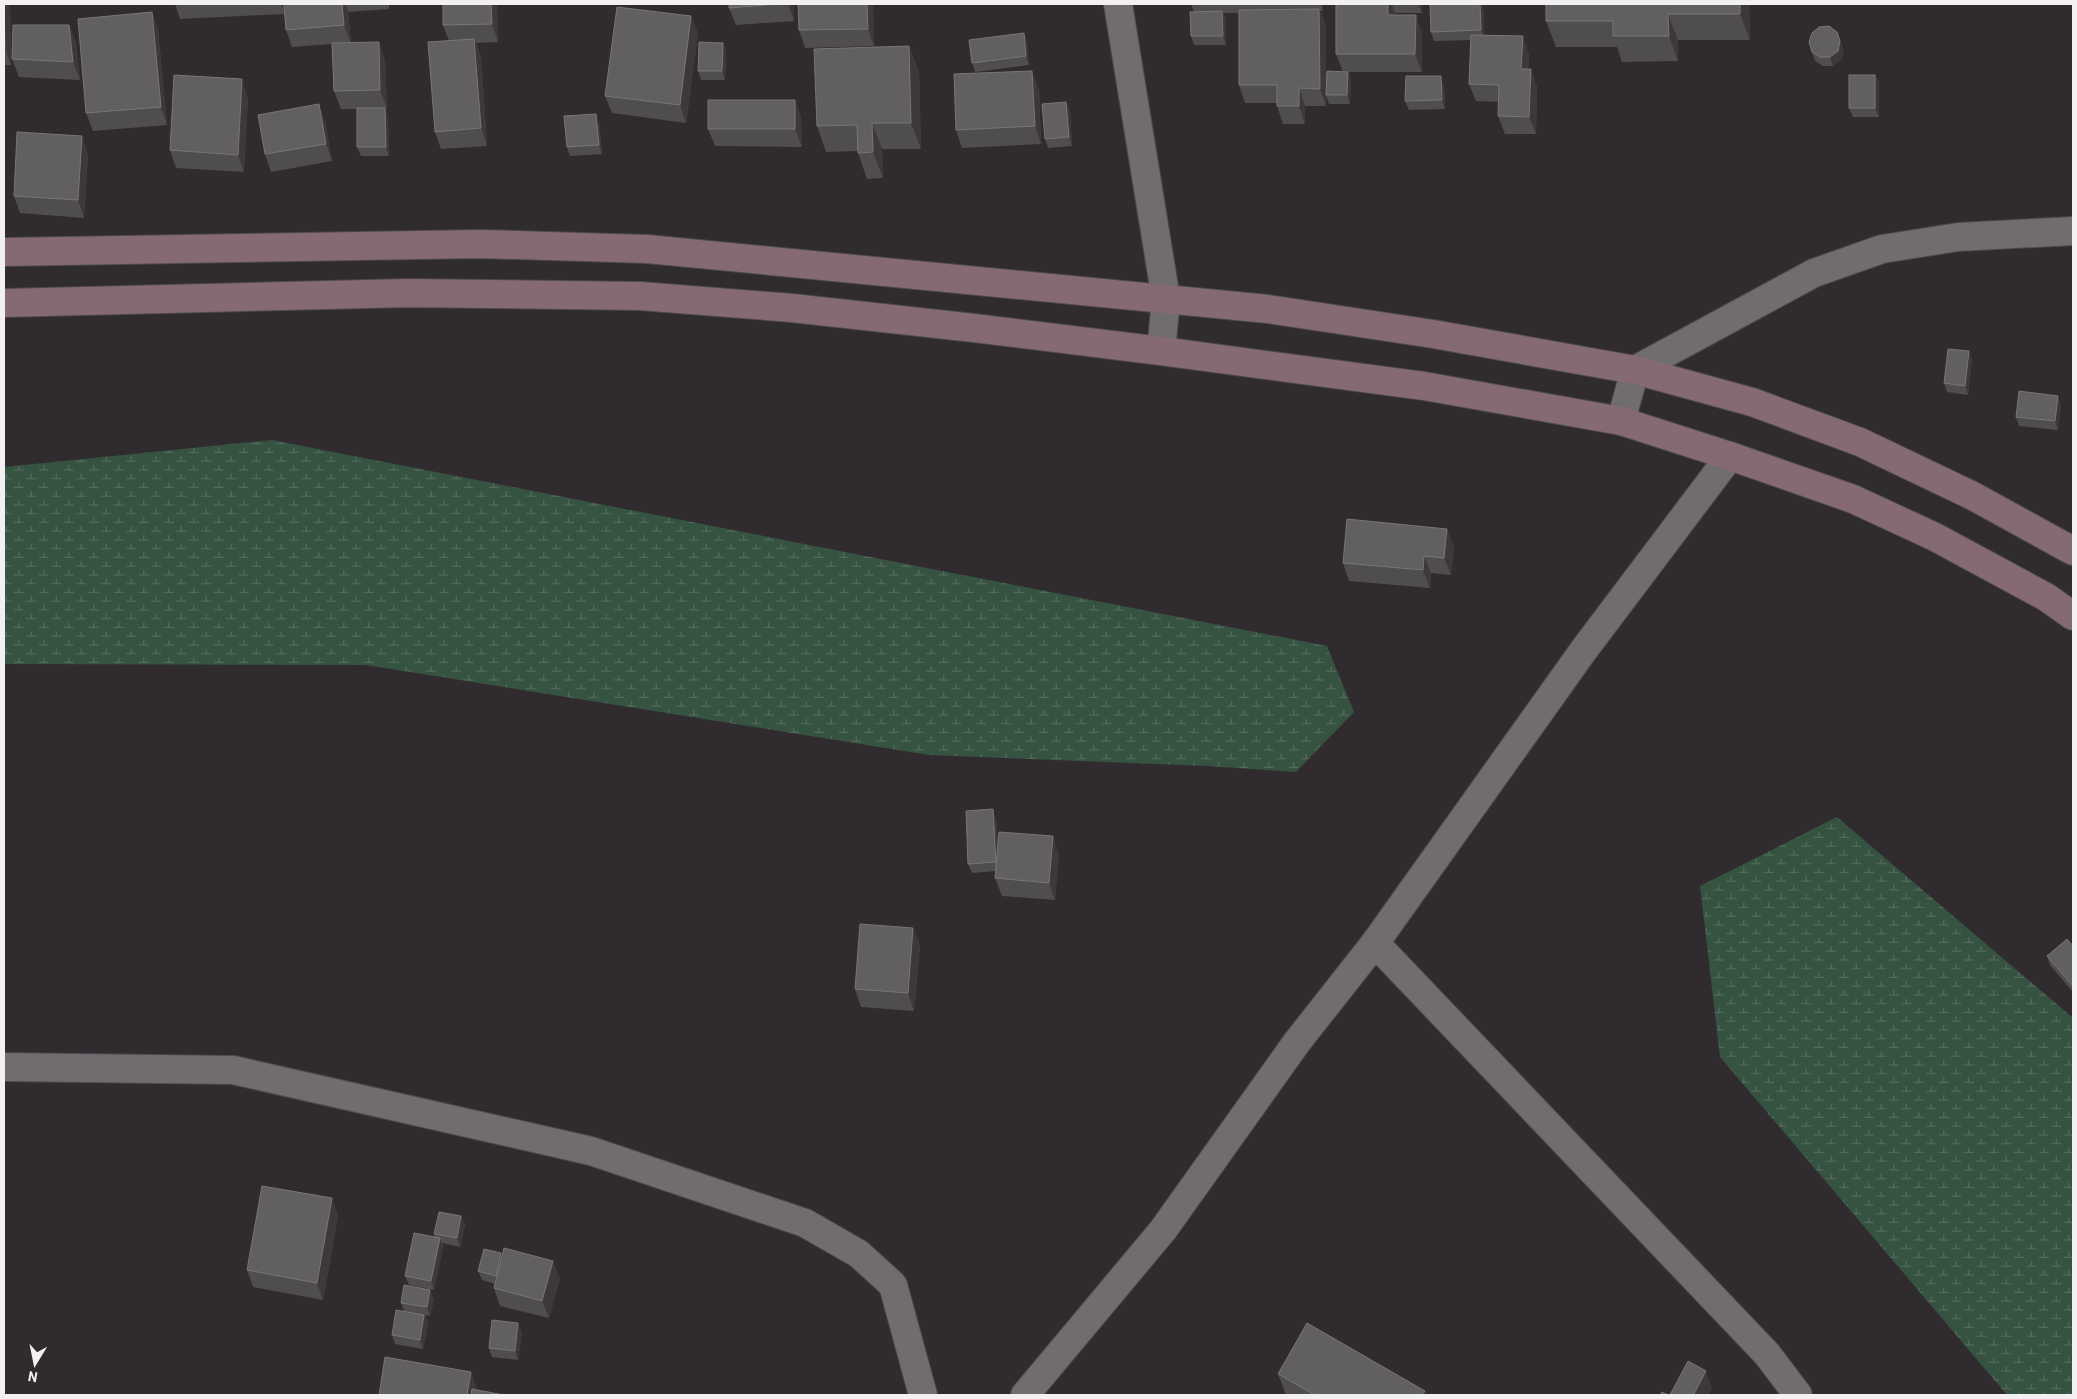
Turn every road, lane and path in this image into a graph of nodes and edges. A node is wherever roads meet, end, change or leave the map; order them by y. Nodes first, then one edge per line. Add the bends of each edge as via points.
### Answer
1 (1118, 4) edge
2 (2073, 231) edge
3 (4, 252) edge
4 (1166, 299) junction
5 (4, 303) edge
6 (1162, 351) junction
7 (1635, 370) junction
8 (1621, 421) junction
9 (1730, 456) junction
10 (2073, 551) edge
11 (2073, 616) edge
12 (1375, 943) junction
13 (4, 1067) edge
14 (923, 1395) edge
15 (1025, 1395) edge
16 (1798, 1395) edge

1 - 4 street
2 - 7 street via 1958,237 1882,249 1814,273
3 - 4 street via 481,244 647,249
4 - 6 street
4 - 7 street via 1268,309
5 - 6 street via 408,293 640,296 792,308
6 - 8 street via 1424,386
7 - 8 street
7 - 10 street via 1752,402 1860,442 1973,496
8 - 9 street
9 - 11 street via 1853,499 1886,514 2029,588
9 - 12 street via 1584,651
12 - 15 street via 1297,1042 1163,1230
12 - 16 street via 1767,1354
13 - 14 street via 233,1070 591,1151 805,1223 859,1254 894,1285

